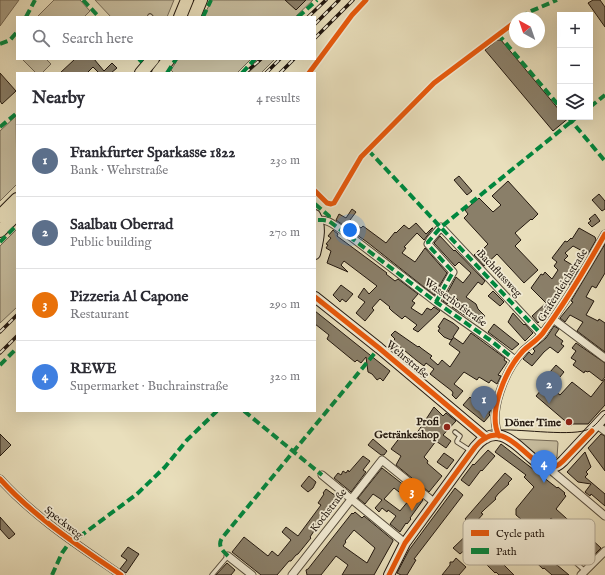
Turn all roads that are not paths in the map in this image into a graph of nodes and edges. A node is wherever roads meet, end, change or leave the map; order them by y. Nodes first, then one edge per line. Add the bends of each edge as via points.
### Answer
1 (187, 0) edge
2 (201, 0) edge
3 (180, 16) edge
4 (194, 16) edge
5 (152, 60) edge
6 (167, 60) edge
7 (142, 72) edge
8 (161, 72) edge
9 (16, 200) edge
10 (16, 215) edge
11 (0, 216) edge
12 (316, 217) edge
13 (0, 231) edge
14 (605, 234) edge
15 (316, 248) edge
16 (316, 298) edge
17 (436, 302) junction
18 (553, 319) junction
19 (542, 335) junction
20 (605, 358) edge
21 (515, 360) junction
22 (605, 416) edge
23 (598, 429) edge
24 (455, 432) dead end
25 (499, 436) junction
26 (486, 438) junction
27 (472, 452) junction
28 (552, 468) junction
29 (322, 475) dead end
30 (0, 479) edge
31 (350, 499) junction
32 (434, 503) junction
33 (605, 516) edge
34 (405, 543) junction
35 (605, 551) edge
36 (228, 556) joint
37 (595, 561) edge
38 (576, 565) edge
39 (591, 565) edge
40 (583, 573) edge
41 (390, 574) edge
42 (121, 575) edge
43 (212, 575) edge
44 (252, 575) edge
45 (292, 575) edge

1 - 3 main road
2 - 4 main road
5 - 7 main road
6 - 8 main road
9 - 11 main road
10 - 13 main road
12 - 15 main road via 319,229
12 - 17 street, Wasserhofstraße via 329,221
14 - 18 street, Gräfendeichstraße
16 - 26 main road, Wehrstraße
17 - 19 street, Bachflussweg via 453,272 428,244 441,227
17 - 21 street, Wasserhofstraße
18 - 19 street, Gräfendeichstraße
18 - 20 street
19 - 21 street, Gräfendeichstraße
21 - 25 street via 497,400 496,424
22 - 23 main road
23 - 28 main road
24 - 27 lane via 460,436 457,441
25 - 26 main road
25 - 28 main road via 505,437 541,464
26 - 27 main road
27 - 32 main road
28 - 33 street via 553,472
29 - 31 street
30 - 42 street, Speckweg via 15,496 72,541
31 - 32 street, Kochstraße via 382,460
31 - 34 street
31 - 45 street, Kochstraße
32 - 34 main road
34 - 41 main road
35 - 37 street
36 - 43 lane
36 - 44 street
38 - 40 lane
39 - 40 street

